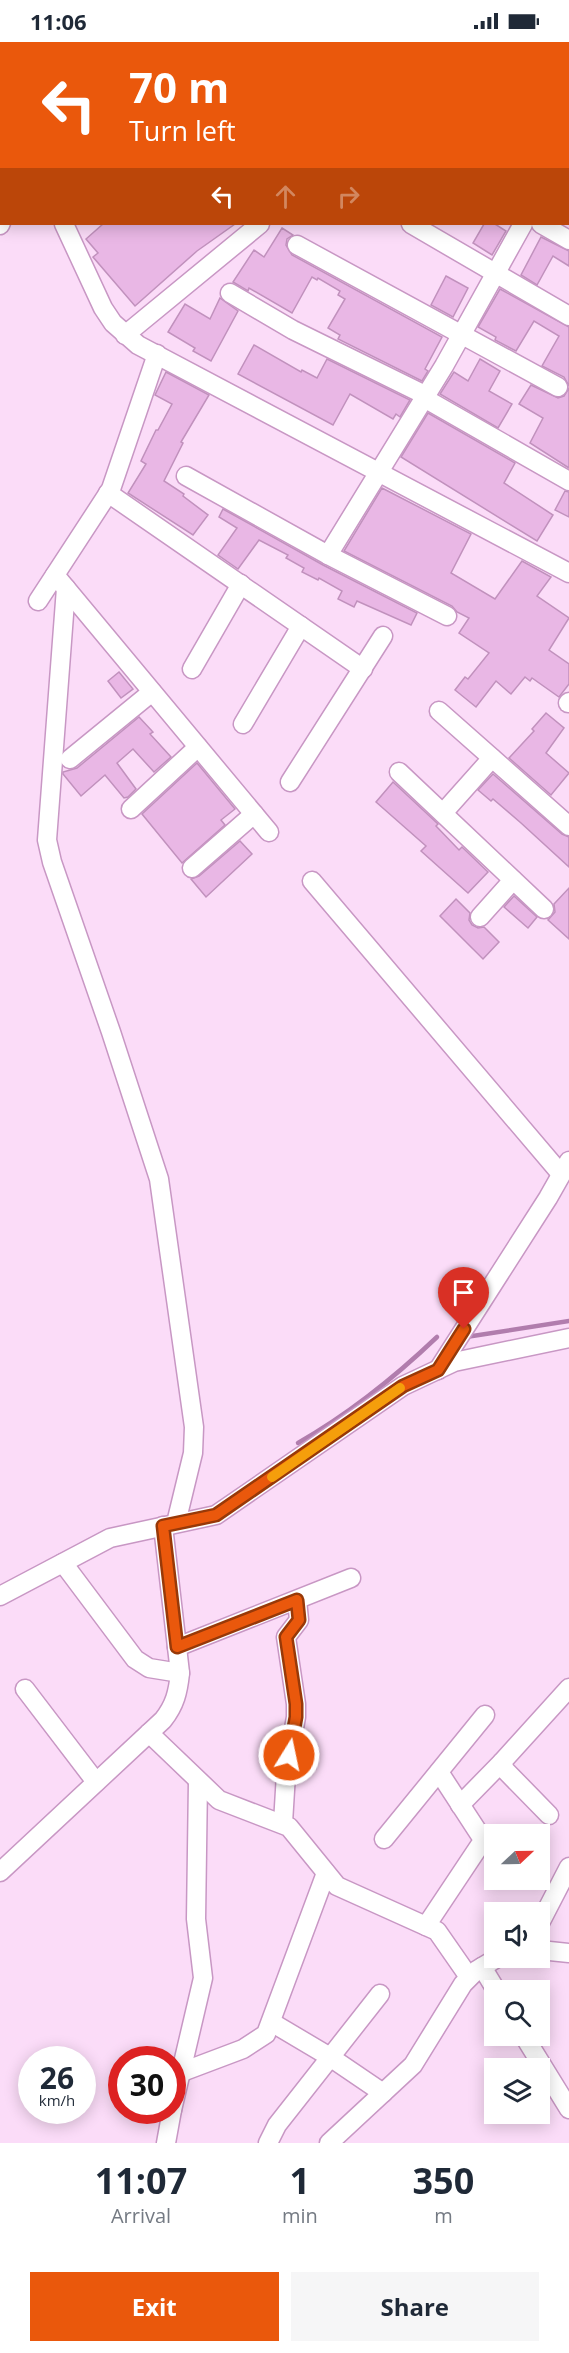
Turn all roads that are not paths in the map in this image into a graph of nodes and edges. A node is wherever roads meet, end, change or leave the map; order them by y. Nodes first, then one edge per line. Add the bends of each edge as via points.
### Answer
1 (64, 225) edge
2 (259, 225) edge
3 (413, 225) edge
4 (522, 225) edge
5 (543, 225) edge
6 (569, 240) edge
7 (297, 245) dead end
8 (496, 272) junction
9 (230, 293) dead end
10 (569, 316) edge
11 (125, 335) junction
12 (460, 335) junction
13 (157, 354) junction
14 (558, 387) dead end
15 (425, 397) junction
16 (379, 471) junction
17 (186, 476) dead end
18 (569, 481) edge
19 (108, 493) junction
20 (327, 555) junction
21 (569, 573) edge
22 (60, 582) junction
23 (241, 584) junction
24 (38, 601) dead end
25 (447, 616) dead end
26 (301, 626) junction
27 (383, 636) dead end
28 (192, 669) dead end
29 (363, 669) junction
30 (152, 692) junction
31 (439, 711) dead end
32 (243, 724) dead end
33 (198, 747) junction
34 (492, 758) junction
35 (70, 759) dead end
36 (399, 772) dead end
37 (290, 782) dead end
38 (131, 809) dead end
39 (443, 813) junction
40 (254, 814) junction
41 (568, 823) edge
42 (269, 832) dead end
43 (192, 868) dead end
44 (513, 880) junction
45 (312, 881) dead end
46 (544, 909) dead end
47 (480, 918) dead end
48 (565, 1167) edge
49 (569, 1338) edge
50 (438, 1370) junction
51 (170, 1525) junction
52 (63, 1563) junction
53 (351, 1578) dead end
54 (0, 1596) edge
55 (297, 1600) junction
56 (177, 1647) junction
57 (180, 1673) junction
58 (569, 1688) edge
59 (26, 1689) dead end
60 (485, 1715) dead end
61 (149, 1733) junction
62 (502, 1762) junction
63 (439, 1772) junction
64 (198, 1781) junction
65 (96, 1782) junction
66 (460, 1805) junction
67 (549, 1815) dead end
68 (283, 1823) junction
69 (384, 1839) dead end
70 (569, 1867) edge
71 (0, 1872) edge
72 (326, 1873) junction
73 (550, 1904) edge
74 (426, 1926) junction
75 (550, 1951) edge
76 (569, 1953) edge
77 (482, 1967) edge
78 (490, 1980) edge
79 (380, 1994) dead end
80 (271, 2022) junction
81 (530, 2046) edge
82 (186, 2054) edge
83 (330, 2057) junction
84 (186, 2070) edge
85 (383, 2093) junction
86 (569, 2109) edge
87 (169, 2124) edge
88 (166, 2143) edge
89 (268, 2143) edge
90 (329, 2143) edge

1 - 11 street via 103,308
2 - 11 street
3 - 8 street
4 - 8 street
5 - 6 street
7 - 12 street
8 - 10 street
8 - 12 street
9 - 15 street
11 - 13 street
12 - 14 street
12 - 15 street
13 - 16 street
13 - 19 street
15 - 16 street
15 - 18 street
16 - 20 street
16 - 21 street
17 - 20 street
19 - 22 street
19 - 23 street
20 - 25 street
22 - 24 street
22 - 30 street
22 - 51 street via 47,840 159,1179 194,1427 193,1453
23 - 26 street
23 - 28 street
26 - 29 street
26 - 32 street
27 - 29 street
29 - 37 street
30 - 33 street
30 - 35 street
31 - 34 street
33 - 38 street
33 - 40 street
34 - 39 street
34 - 41 street
36 - 39 street
39 - 44 street
40 - 42 street
40 - 43 street
44 - 46 street
44 - 47 street
45 - 48 street
48 - 50 street
49 - 50 street via 454,1362
50 - 51 street via 403,1386 216,1515
51 - 52 street via 110,1538
51 - 56 street
52 - 54 street
52 - 57 street via 135,1659 149,1668
53 - 55 street
55 - 56 street
55 - 68 street via 299,1620 286,1637 296,1717
56 - 57 street
57 - 61 street via 172,1708
58 - 62 street
59 - 65 street
60 - 63 street
61 - 64 street
61 - 65 street
62 - 66 street
62 - 67 street via 505,1770
63 - 66 street
63 - 69 street
64 - 68 street via 224,1803
64 - 82 street via 196,1918 203,1978
65 - 71 street
66 - 74 street via 482,1838 481,1845
68 - 72 street
70 - 73 street
72 - 74 street via 343,1890
72 - 80 street
74 - 77 street
75 - 76 street
77 - 78 street
77 - 85 street via 419,2057
79 - 83 street
80 - 83 street
80 - 84 street via 259,2040
81 - 86 street
83 - 85 street
83 - 89 street via 277,2125
85 - 90 street
87 - 88 street

